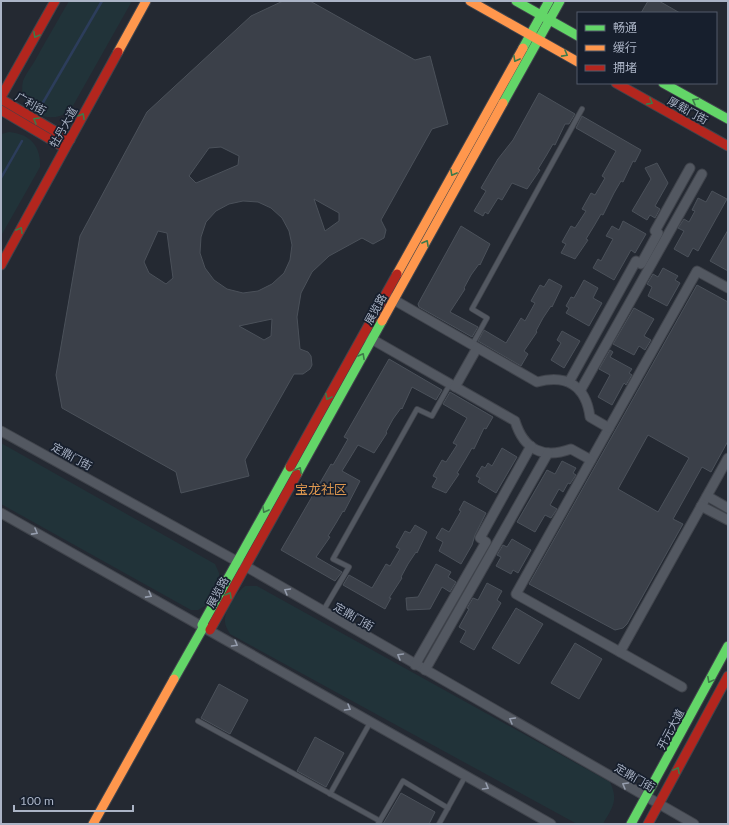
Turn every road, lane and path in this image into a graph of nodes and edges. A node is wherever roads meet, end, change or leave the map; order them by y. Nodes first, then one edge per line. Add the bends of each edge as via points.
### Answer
1 (55, 1) edge
2 (146, 1) edge
3 (470, 1) edge
4 (516, 1) edge
5 (549, 1) edge
6 (560, 1) edge
7 (541, 15) junction
8 (550, 20) junction
9 (530, 35) junction
10 (577, 35) edge
11 (538, 40) junction
12 (577, 61) edge
13 (618, 84) edge
14 (665, 84) edge
15 (1, 98) edge
16 (582, 109) dead end
17 (1, 110) edge
18 (728, 119) edge
19 (68, 144) junction
20 (728, 146) edge
21 (690, 168) dead end
22 (702, 174) dead end
23 (1, 264) edge
24 (728, 288) edge
25 (389, 298) junction
26 (363, 334) junction
27 (372, 339) junction
28 (474, 346) junction
29 (569, 382) junction
30 (452, 385) junction
31 (580, 391) junction
32 (609, 428) junction
33 (1, 431) edge
34 (531, 446) junction
35 (548, 453) junction
36 (728, 458) edge
37 (591, 460) junction
38 (707, 496) junction
39 (701, 506) junction
40 (728, 508) edge
41 (1, 513) edge
42 (728, 520) edge
43 (237, 562) junction
44 (245, 566) junction
45 (322, 611) junction
46 (205, 627) junction
47 (728, 646) edge
48 (620, 652) junction
49 (415, 665) junction
50 (425, 670) junction
51 (728, 676) edge
52 (682, 687) dead end
53 (198, 721) dead end
54 (371, 721) junction
55 (466, 775) junction
56 (330, 794) junction
57 (647, 798) junction
58 (659, 804) junction
59 (448, 808) junction
60 (379, 822) edge
61 (93, 824) edge
62 (439, 824) edge
63 (551, 824) edge
64 (632, 824) edge
65 (648, 824) edge
66 (694, 824) edge

1 -> 15 street
19 -> 2 street, 牡丹大道
3 - 9 street
4 - 7 street
5 - 7 street, 展览路
6 - 8 street, 展览路
7 - 8 street
7 - 9 street, 展览路
8 - 10 street
8 - 11 street, 展览路
9 - 11 street
9 -> 25 street, 展览路
11 -> 12 street
25 -> 11 street, 展览路
13 -> 20 street, 厚载门街
18 -> 14 street, 厚载门街
19 -> 15 street, 广利街
16 - 28 lane via 472,309 487,318
17 - 19 street, 广利街
23 -> 19 street, 牡丹大道
21 - 29 street via 655,231 658,233 641,264 636,261
22 - 31 street
24 - 32 street via 697,270
25 - 26 street, 展览路
25 - 27 street, 展览路
25 - 28 street
26 - 27 street
26 -> 43 street, 展览路
27 - 30 street
44 -> 27 street, 展览路
28 - 29 street via 537,382 550,378
28 - 30 street
29 - 31 street
30 - 34 street via 516,422 519,433
30 - 45 lane via 432,416 417,409 333,559 349,567
31 - 32 street via 589,405 590,417
32 - 37 street
33 - 43 street, 定鼎门街
34 - 35 street
34 - 49 street via 480,538 486,542
35 - 37 street via 560,453 571,449
35 - 50 street
36 - 38 street
37 - 48 street via 516,594
38 - 39 street
38 - 40 street
39 - 42 street
39 - 48 street
41 -> 46 street
43 - 44 street, 定鼎门街
43 - 46 street, 展览路
45 -> 44 street, 定鼎门街
46 -> 44 street, 展览路
49 -> 45 street, 定鼎门街
46 -> 54 street
46 - 61 street, 展览路
47 -> 57 street, 开元大道
48 - 52 street
49 - 50 street, 定鼎门街
57 -> 50 street, 定鼎门街
58 -> 51 street
53 - 56 lane
54 - 55 street
54 - 56 lane
55 - 59 lane
55 -> 63 street
56 - 60 lane
57 - 58 street, 定鼎门街
57 - 64 street, 开元大道
58 - 65 street
58 - 66 street, 定鼎门街
59 - 60 lane via 403,781
59 - 62 lane

